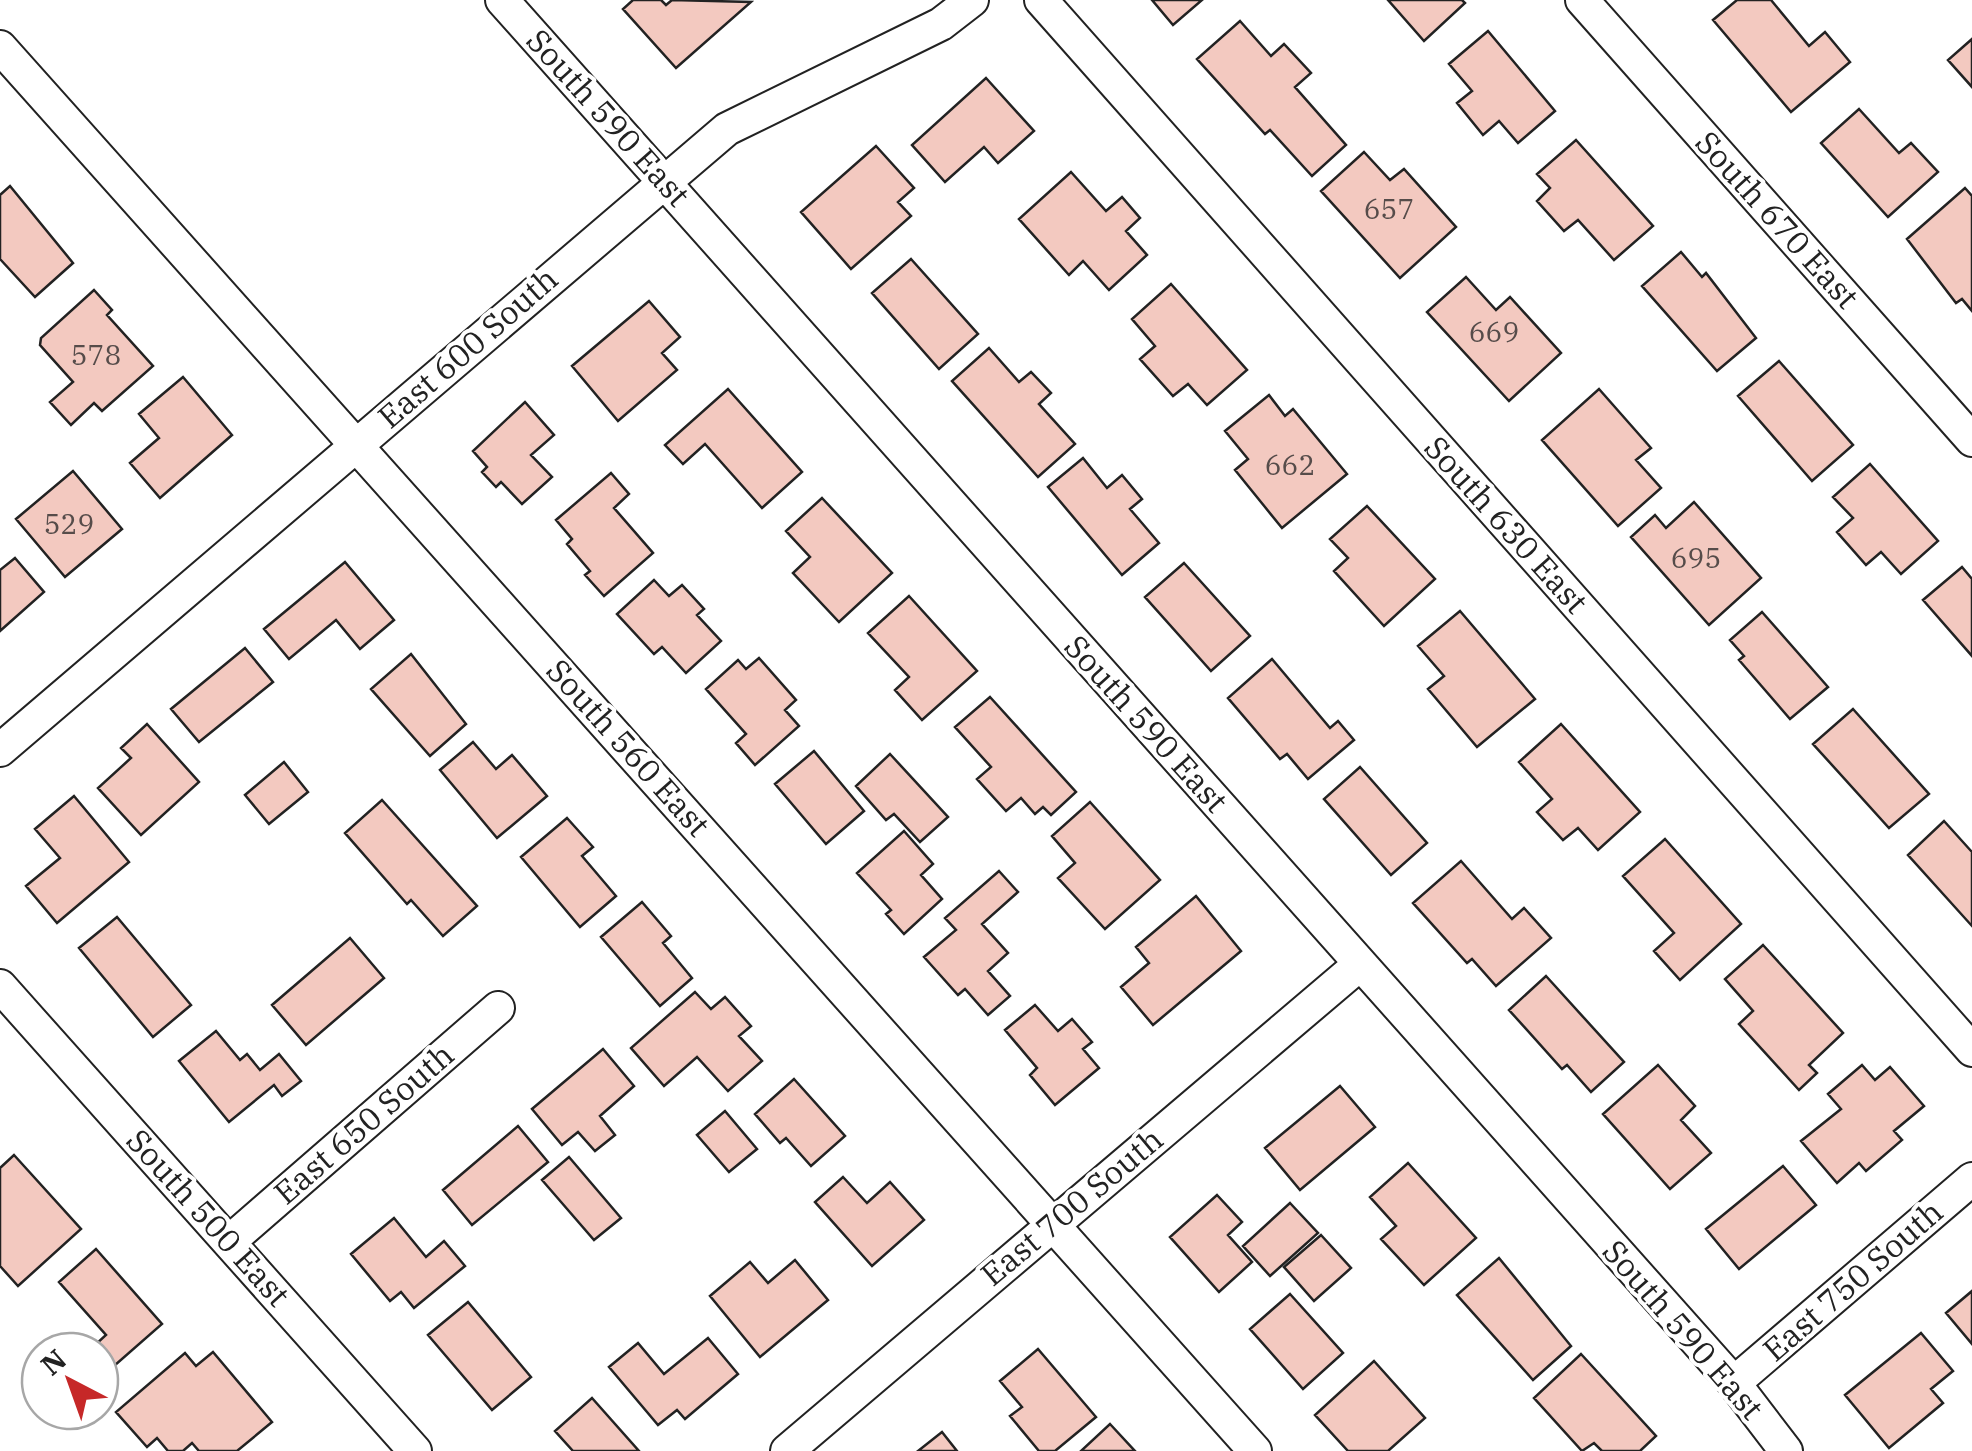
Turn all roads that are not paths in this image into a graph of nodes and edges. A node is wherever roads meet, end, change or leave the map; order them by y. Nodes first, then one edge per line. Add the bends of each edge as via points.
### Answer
1 (502, 0) edge
2 (972, 0) edge
3 (1041, 0) edge
4 (1582, 0) edge
5 (0, 46) edge
6 (663, 181) junction
7 (1972, 440) edge
8 (356, 444) junction
9 (0, 750) edge
10 (1359, 965) junction
11 (0, 986) edge
12 (498, 1008) dead end
13 (1972, 1050) edge
14 (1972, 1179) edge
15 (1053, 1222) junction
16 (230, 1241) junction
17 (1734, 1383) junction
18 (415, 1451) edge
19 (787, 1451) edge
20 (1255, 1451) edge
21 (1786, 1451) edge

1 - 6 street, South 590 East
2 - 6 street, East 600 South via 937,26 727,129
3 - 13 street, South 630 East
4 - 7 street, South 670 East
5 - 8 street, South 560 East
6 - 8 street, East 600 South
6 - 10 street, South 590 East
8 - 9 street, East 600 South
8 - 15 street, South 560 East
10 - 15 street, East 700 South
10 - 17 street, South 590 East
11 - 16 street, South 500 East
12 - 16 street, East 650 South
14 - 17 street, East 750 South
15 - 19 street, East 700 South
15 - 20 street, South 560 East
16 - 18 street, South 500 East
17 - 21 street, South 590 East

